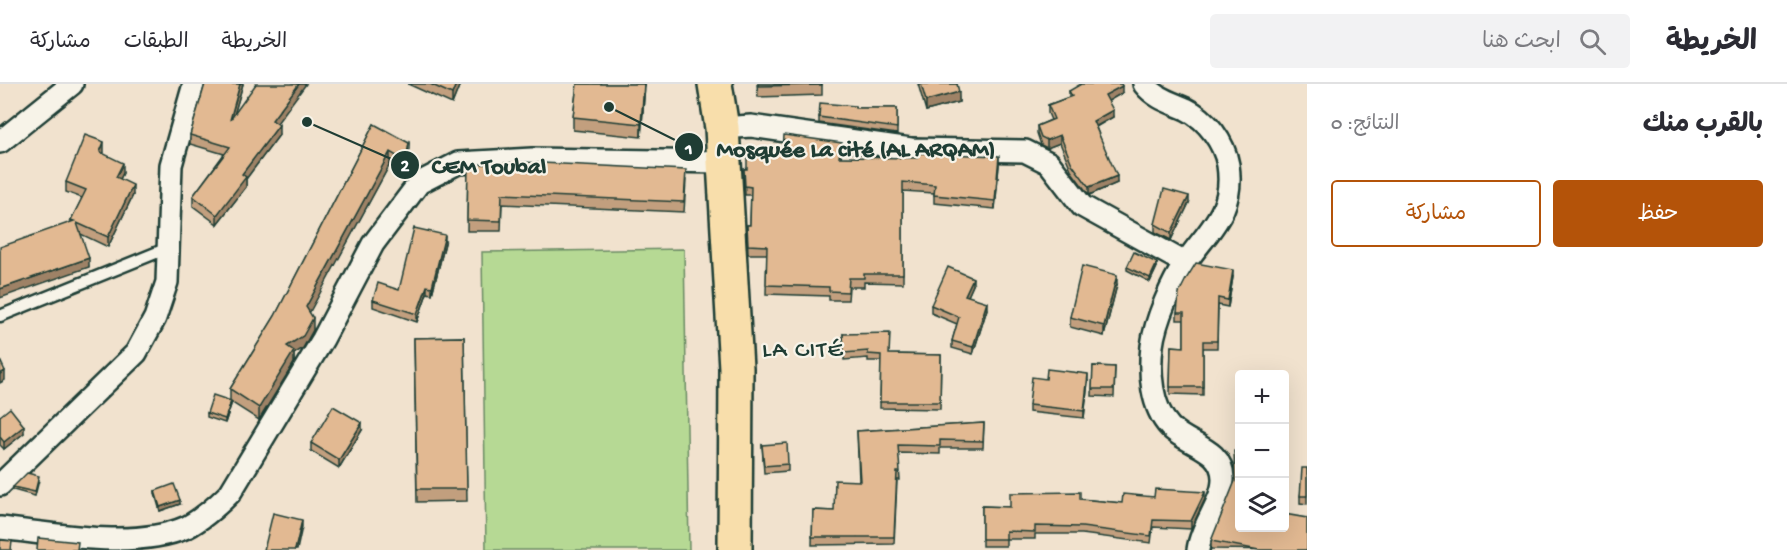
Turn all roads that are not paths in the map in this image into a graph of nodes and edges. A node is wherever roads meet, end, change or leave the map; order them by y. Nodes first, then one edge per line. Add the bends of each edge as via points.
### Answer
1 (72, 84) edge
2 (194, 84) edge
3 (715, 84) edge
4 (1144, 84) edge
5 (722, 128) junction
6 (0, 142) edge
7 (723, 162) junction
8 (168, 248) junction
9 (1185, 263) junction
10 (0, 316) edge
11 (0, 485) edge
12 (0, 528) edge
13 (735, 550) edge
14 (1198, 550) edge

1 - 6 street
2 - 8 street via 171,165
3 - 5 main road
4 - 9 street via 1159,98 1202,120 1223,148 1228,165 1224,207 1215,227
5 - 7 main road
5 - 9 street via 751,126 911,149 1025,151 1048,163 1082,206
7 - 12 street via 532,159 468,163 419,183 373,244 323,339 243,473 210,513 159,537 131,541
7 - 13 main road via 736,368
8 - 10 lane
8 - 11 street via 167,282 155,318 135,353
9 - 14 street via 1160,315 1152,344 1151,374 1156,403 1164,419 1181,436 1207,449 1222,470 1223,487 1199,538

